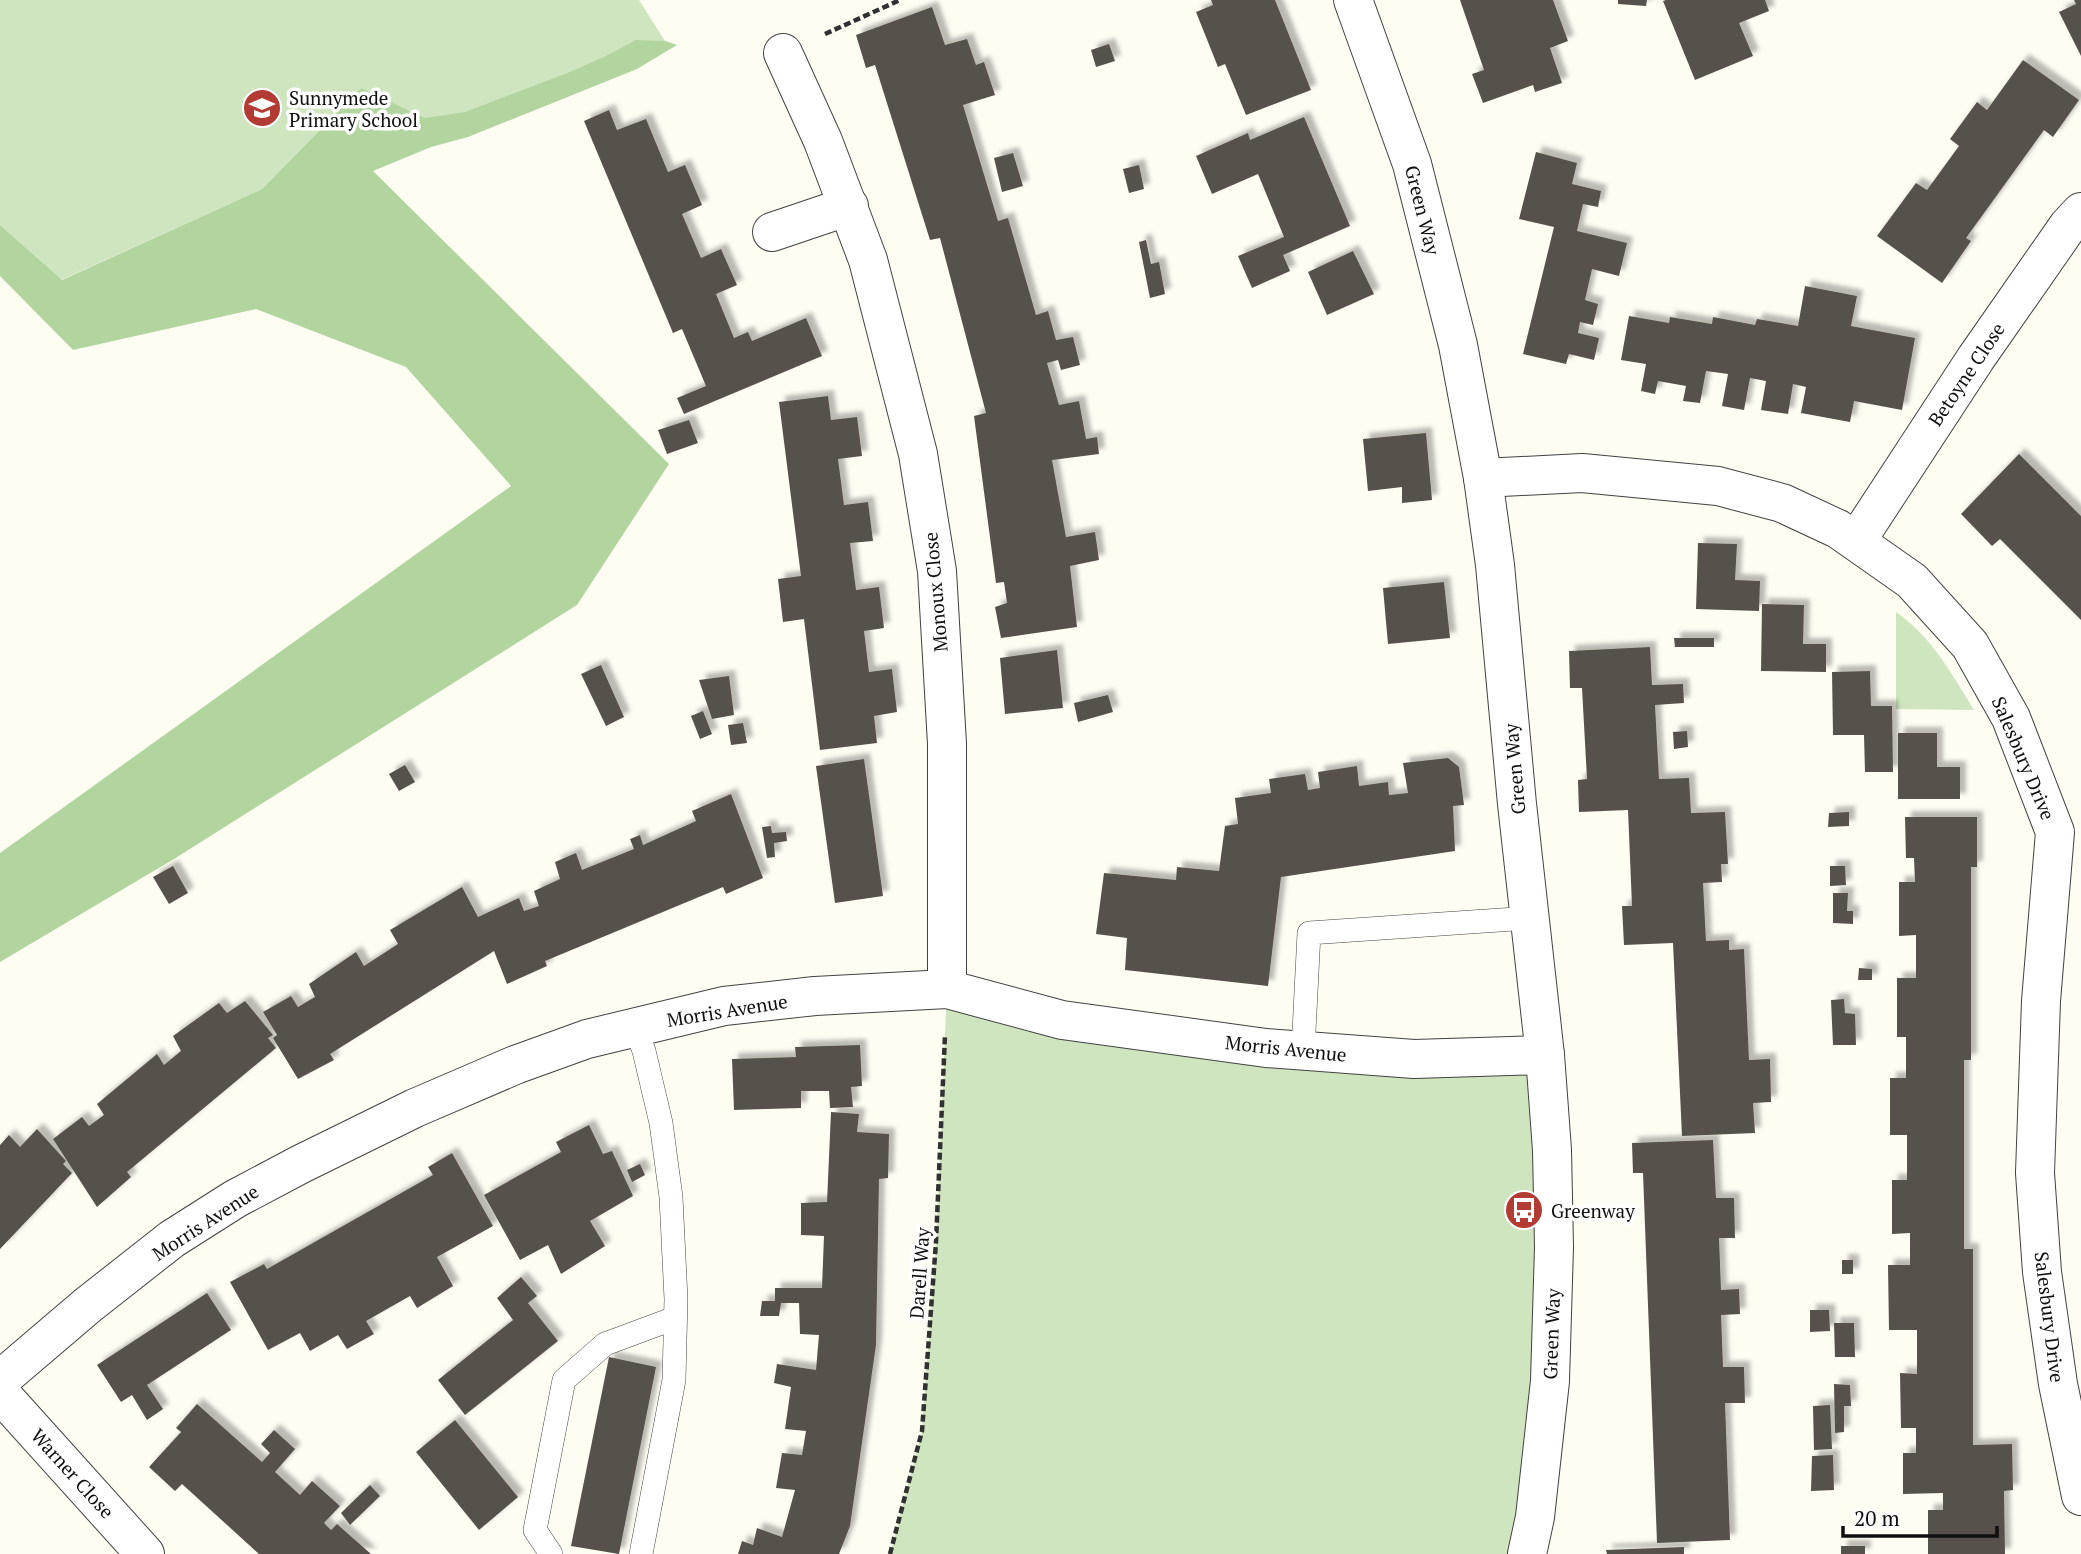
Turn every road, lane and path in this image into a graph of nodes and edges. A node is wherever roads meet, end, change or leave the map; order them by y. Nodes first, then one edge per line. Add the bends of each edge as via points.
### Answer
1 (900, 0) edge
2 (1353, 0) edge
3 (783, 53) joint
4 (849, 206) junction
5 (2081, 212) edge
6 (772, 232) dead end
7 (1483, 478) junction
8 (1857, 540) junction
9 (2068, 823) edge
10 (1530, 918) junction
11 (947, 989) junction
12 (635, 1027) junction
13 (1303, 1051) junction
14 (1545, 1055) junction
15 (675, 1318) junction
16 (0, 1380) edge
17 (0, 1393) edge
18 (2081, 1496) edge
19 (145, 1554) edge
20 (551, 1554) edge
21 (641, 1554) edge
22 (890, 1554) edge
23 (1527, 1554) edge

1 - 3 path
2 - 7 street, Green Way via 1412,164 1458,345
3 - 4 street, Monoux Close
4 - 6 street
4 - 11 street, Monoux Close via 868,260 918,454 937,571 947,744
5 - 8 street, Betoyne Close via 1976,358
7 - 8 street, Salesbury Drive via 1583,473 1718,486 1782,503
7 - 10 street, Green Way
8 - 9 street, Salesbury Drive via 1912,581 1970,645
9 - 18 street, Salesbury Drive via 2041,1001 2035,1173 2056,1371
10 - 13 lane via 1309,933
10 - 14 street, Green Way
11 - 12 street, Morris Avenue via 724,1006
11 - 13 street, Morris Avenue via 1062,1020
11 - 22 path, Darell Way via 922,1431
12 - 15 lane via 662,1123 671,1198
12 - 16 street, Morris Avenue via 515,1065 415,1108 235,1199 172,1239
13 - 14 street, Morris Avenue via 1415,1059
14 - 23 street, Green Way via 1555,1247 1550,1381
15 - 20 lane via 605,1344 564,1380 535,1530
15 - 21 lane via 674,1380
17 - 19 street, Warner Close

